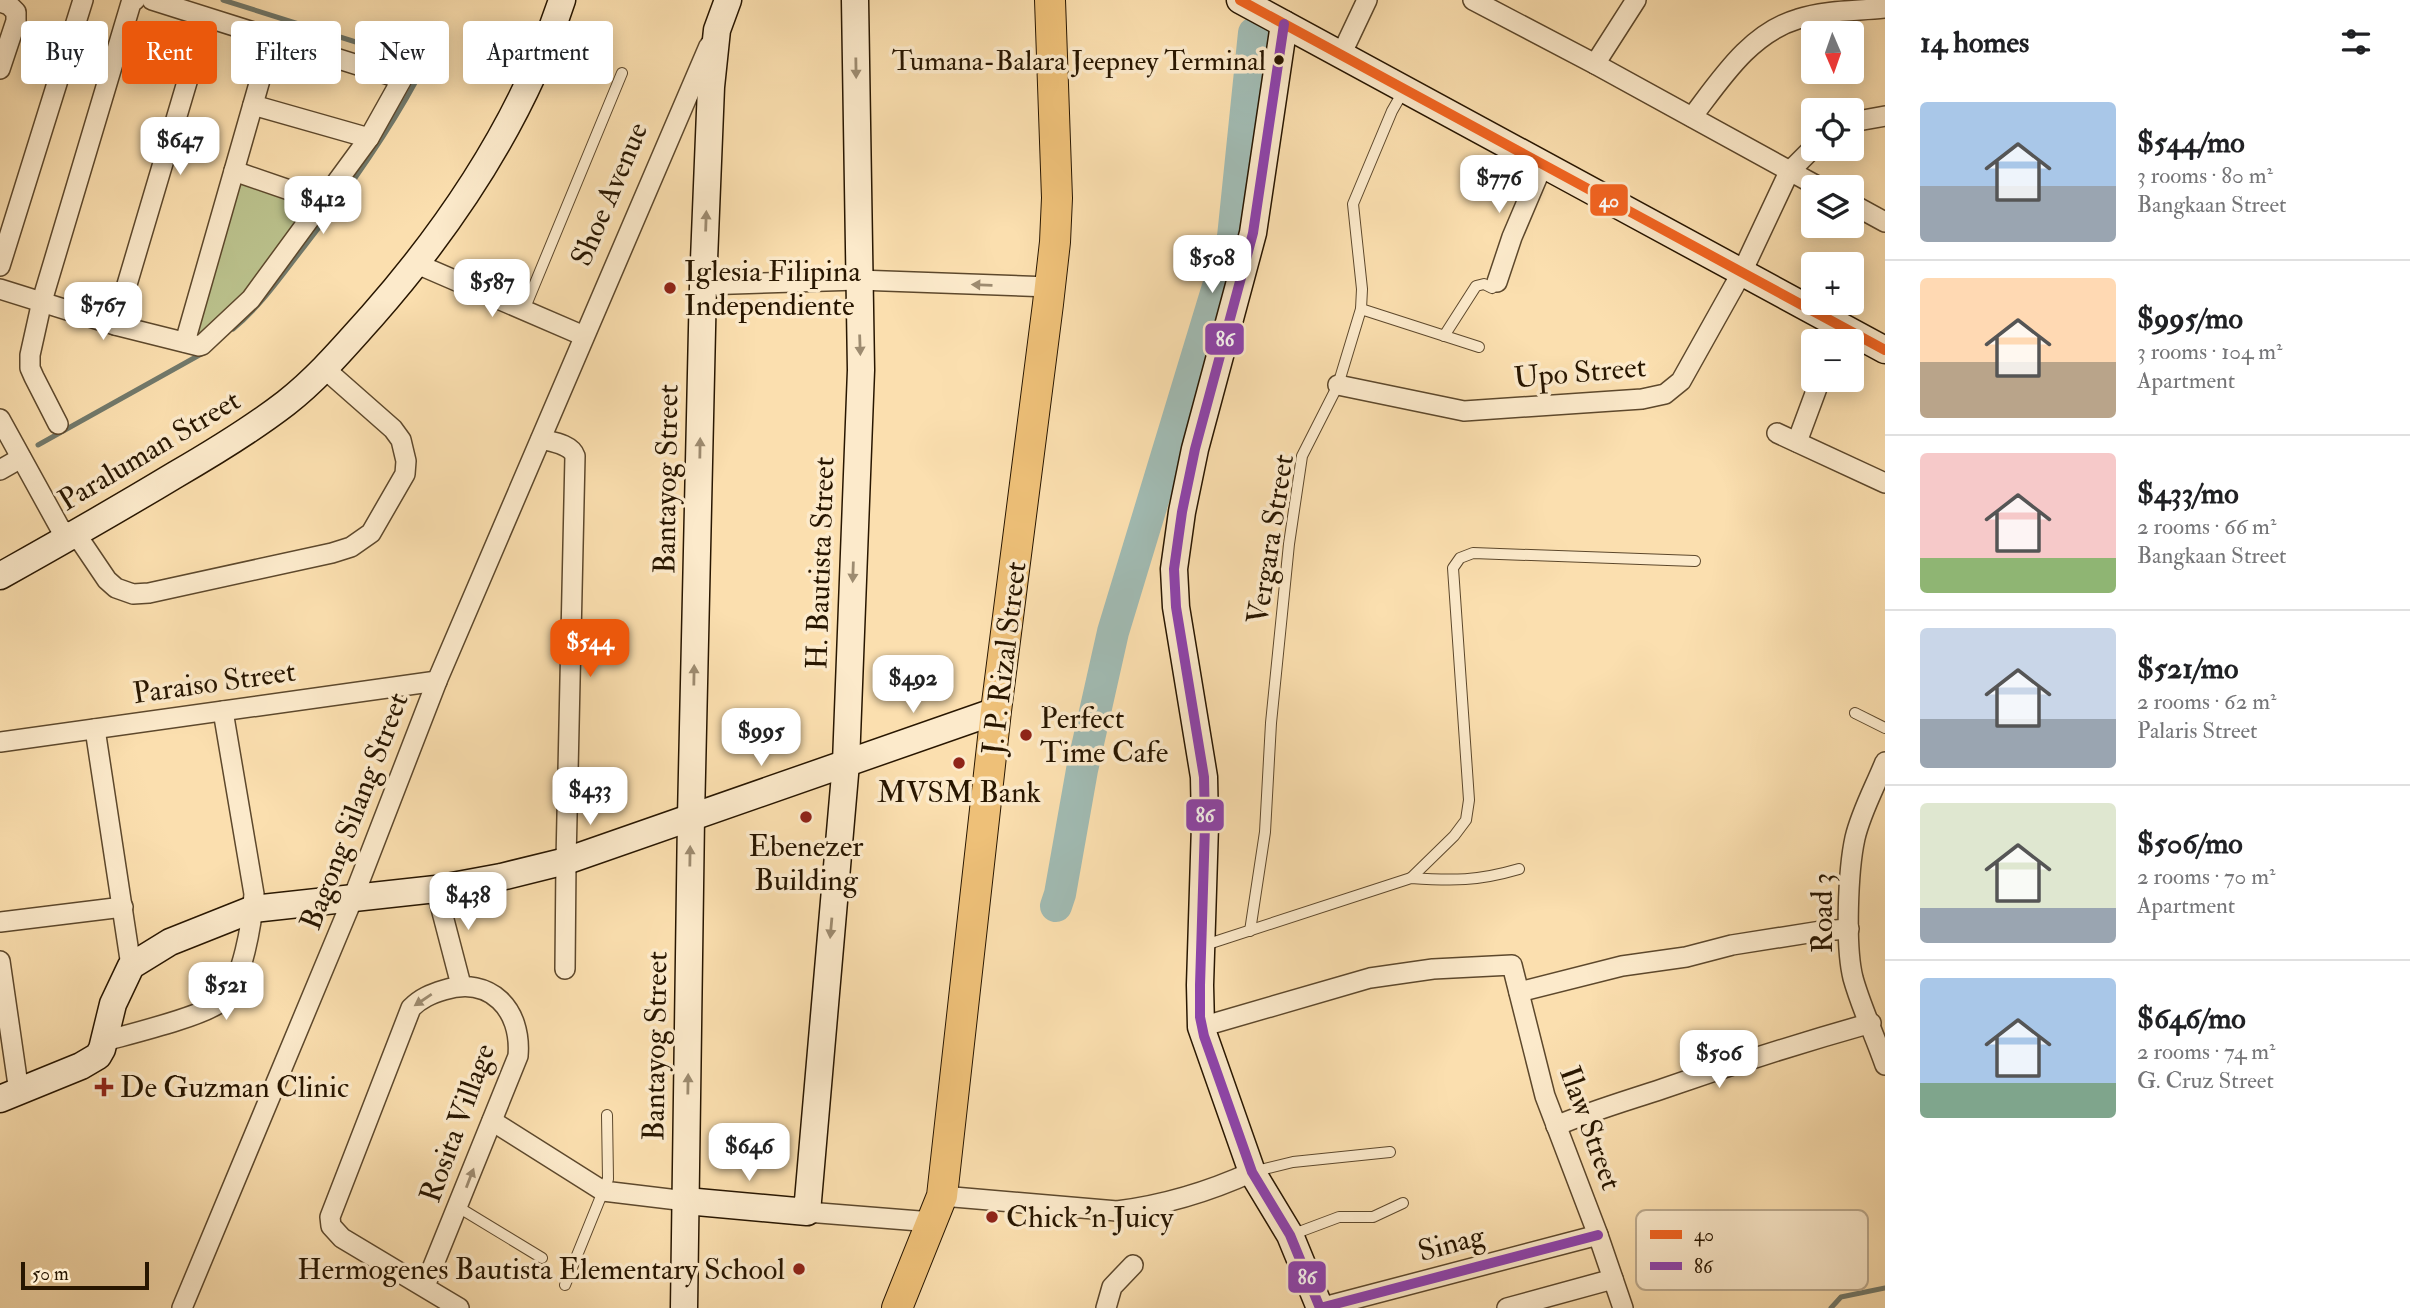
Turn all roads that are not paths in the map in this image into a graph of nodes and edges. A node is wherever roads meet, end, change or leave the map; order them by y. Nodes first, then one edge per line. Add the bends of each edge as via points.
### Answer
1 (83, 0) edge
2 (135, 0) edge
3 (152, 0) edge
4 (562, 0) edge
5 (728, 0) edge
6 (855, 0) edge
7 (1050, 0) edge
8 (1367, 0) edge
9 (1636, 0) edge
10 (1254, 3) edge
11 (1485, 3) edge
12 (8, 7) edge
13 (1885, 8) edge
14 (206, 18) junction
15 (1284, 24) junction
16 (231, 26) edge
17 (716, 30) junction
18 (1341, 55) junction
19 (341, 60) edge
20 (1595, 64) junction
21 (0, 69) edge
22 (622, 73) dead end
23 (259, 84) edge
24 (1404, 90) junction
25 (253, 105) junction
26 (1885, 116) edge
27 (1692, 117) junction
28 (1864, 120) edge
29 (369, 138) junction
30 (1801, 160) edge
31 (1543, 164) junction
32 (234, 171) junction
33 (1789, 172) junction
34 (1801, 178) edge
35 (324, 202) junction
36 (1864, 211) edge
37 (1885, 222) edge
38 (3, 245) edge
39 (418, 264) junction
40 (0, 266) edge
41 (1742, 272) junction
42 (858, 280) junction
43 (1497, 282) joint
44 (703, 285) junction
45 (1050, 287) junction
46 (0, 289) edge
47 (42, 301) junction
48 (1361, 309) junction
49 (523, 311) junction
50 (115, 325) junction
51 (1831, 329) edge
52 (584, 336) junction
53 (1444, 336) junction
54 (185, 342) junction
55 (1864, 343) edge
56 (1479, 347) dead end
57 (1885, 350) edge
58 (326, 370) junction
59 (1338, 386) junction
60 (1816, 392) edge
61 (0, 419) edge
62 (58, 424) dead end
63 (1777, 433) dead end
64 (541, 439) junction
65 (1797, 442) junction
66 (21, 458) junction
67 (0, 470) edge
68 (1885, 483) edge
69 (72, 536) junction
70 (1695, 561) dead end
71 (0, 576) edge
72 (437, 681) junction
73 (223, 711) junction
74 (996, 711) junction
75 (1855, 713) dead end
76 (1885, 728) edge
77 (95, 729) junction
78 (0, 742) edge
79 (1885, 762) edge
80 (846, 763) junction
81 (691, 817) junction
82 (566, 861) junction
83 (1519, 869) dead end
84 (1411, 878) junction
85 (436, 889) junction
86 (353, 898) junction
87 (123, 907) junction
88 (253, 909) junction
89 (0, 922) edge
90 (1849, 929) junction
91 (1250, 931) junction
92 (1201, 946) junction
93 (0, 961) edge
94 (131, 965) junction
95 (565, 969) dead end
96 (461, 985) junction
97 (1519, 992) junction
98 (1871, 1023) junction
99 (1202, 1027) junction
100 (105, 1041) junction
101 (1885, 1065) edge
102 (9, 1095) edge
103 (607, 1115) dead end
104 (492, 1121) junction
105 (1556, 1126) junction
106 (1390, 1152) dead end
107 (1252, 1172) junction
108 (603, 1191) junction
109 (686, 1201) junction
110 (1403, 1203) dead end
111 (458, 1207) junction
112 (937, 1209) junction
113 (807, 1212) junction
114 (1290, 1235) junction
115 (1598, 1235) junction
116 (542, 1258) dead end
117 (1133, 1265) dead end
118 (1613, 1279) junction
119 (425, 1286) junction
120 (565, 1286) dead end
121 (900, 1307) edge
122 (182, 1308) edge
123 (459, 1308) edge
124 (684, 1308) edge
125 (1106, 1308) edge
126 (1320, 1308) edge
127 (1507, 1308) edge
128 (1623, 1308) edge

1 - 38 street
2 - 47 street
3 - 14 street
4 - 39 street, Paraluman Street via 517,109
5 - 17 street, Shoe Avenue
6 -> 42 street, H. Bautista Street
7 - 45 main road, J. P. Rizal Street via 1057,198
8 - 18 street
9 - 20 street
10 - 15 street
11 - 20 street
12 - 21 street via 16,21
13 - 27 street via 1799,18 1767,33 1727,71
14 - 16 street
14 - 50 street
15 - 18 street
15 - 92 street via 1253,233 1195,449 1174,569 1204,777
44 -> 17 street, Bantayog Street
17 - 52 street, Shoe Avenue
18 - 24 street
19 - 29 street via 402,79
20 - 27 street
22 - 49 lane
23 - 25 street
24 - 31 street
24 - 48 lane, Vergara Street via 1353,204
25 - 29 street
25 - 32 street
26 - 28 street
27 - 33 street
29 - 35 street
30 - 33 street, Upo Street
31 - 41 street
31 - 43 street
32 - 35 street
32 - 54 street
33 - 34 street
33 - 41 street, Upo Street
35 - 54 street via 233,318 202,345
36 - 37 street
38 - 40 street
39 - 49 street
39 - 58 street, Paraluman Street
41 - 51 street
41 - 59 street, Upo Street via 1681,381 1665,394 1481,411 1447,409
42 - 44 street
45 -> 42 street
42 -> 80 street, H. Bautista Street via 861,370
43 - 53 lane via 1492,288 1476,286
81 -> 44 street, Bantayog Street
45 - 74 main road, J. P. Rizal Street
46 - 47 street
47 - 50 street
47 - 62 street via 30,368
48 - 53 lane
48 - 59 lane, Vergara Street
49 - 52 street
50 - 54 street
52 - 64 street, Bagong Silang Street
53 - 56 lane
55 - 57 street
58 - 69 street, Paraluman Street via 254,427
58 - 69 street via 393,429 405,450 405,474 379,523 362,541 332,553 141,594 116,588
59 - 91 lane, Vergara Street via 1302,456 1274,695 1265,832
60 - 65 street
61 - 66 street
63 - 65 street
64 - 72 street, Bagong Silang Street
64 - 82 street via 569,447 575,456
65 - 68 street
66 - 67 street
66 - 69 street via 60,527
69 - 71 street, Paraluman Street
70 - 84 lane via 1473,553 1460,558 1453,568 1469,800 1466,820
72 - 73 street, Paraiso Street
72 - 86 street, Bagong Silang Street
73 - 77 street, Paraiso Street
73 - 88 street
74 - 80 street
74 - 112 main road, J. P. Rizal Street
75 - 76 lane
77 - 78 street, Paraiso Street
77 - 87 street
79 - 90 street, Road 3 via 1856,836 1850,869
80 - 81 street
80 -> 113 street, H. Bautista Street
81 - 82 street
109 -> 81 street, Bantayog Street
82 - 85 street
82 - 95 street
83 - 84 lane via 1488,878
84 - 91 lane
85 - 86 street
85 - 96 street
86 - 88 street
86 - 122 street, Bagong Silang Street
87 - 89 street
87 - 94 street
88 - 94 street via 170,942
88 - 100 street via 236,978 220,1003
90 - 97 street via 1732,945
90 - 98 street, Road 3 via 1853,979
91 - 92 lane
92 - 99 street
93 - 102 street
94 - 100 street
96 - 104 street, Rosita Village via 475,986 507,1007 519,1044
96 -> 119 street via 431,994 411,1008 330,1217 336,1233
97 - 99 street, Ilaw Street via 1512,965 1433,970 1370,978
97 - 105 street, Ilaw Street
98 - 101 street, Road 3
98 - 105 street via 1760,1055
99 - 107 street
100 - 102 street via 90,1062
103 - 108 lane via 608,1179
104 - 108 street
111 -> 104 street, Rosita Village
105 - 115 street, Ilaw Street
106 - 107 lane via 1293,1162
107 - 112 street via 1189,1197 1118,1211
107 - 114 street
108 - 109 street
108 - 120 lane
109 - 113 street
109 - 124 street, Bantayog Street
110 - 114 lane via 1378,1215 1339,1217
111 - 116 lane
111 - 119 street, Rosita Village
112 - 113 street
112 - 121 main road, J. P. Rizal Street
114 - 126 street
115 - 118 street, Ilaw Street
115 - 126 street, Sinag
117 - 125 street via 1112,1287
118 - 127 street
118 - 128 street, Ilaw Street
119 - 123 street

